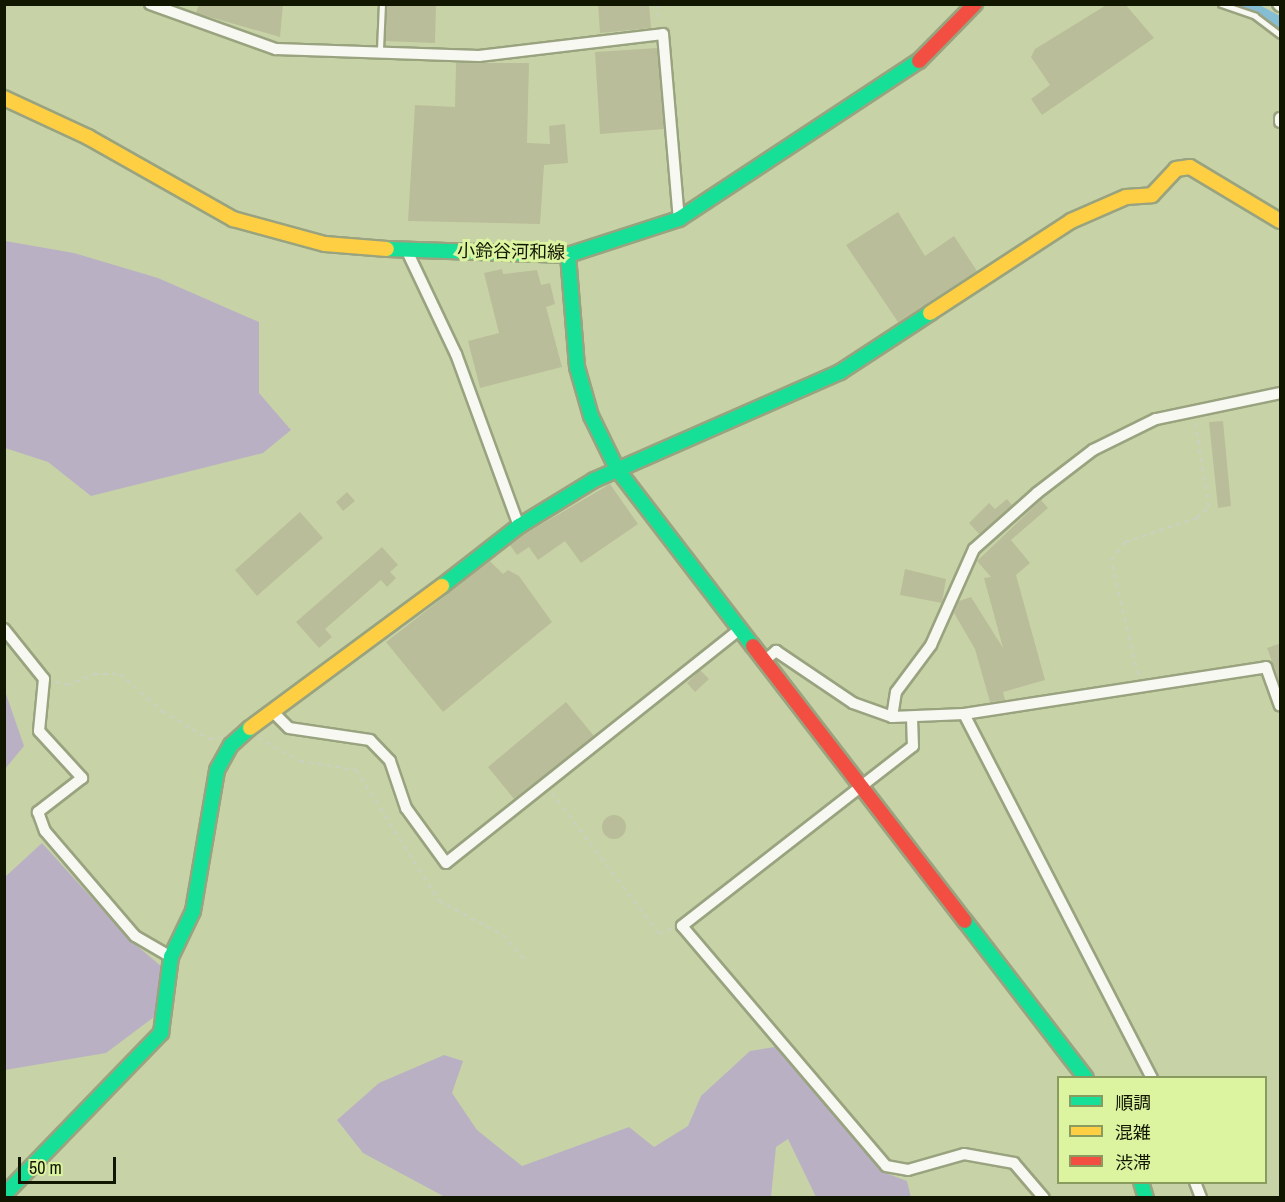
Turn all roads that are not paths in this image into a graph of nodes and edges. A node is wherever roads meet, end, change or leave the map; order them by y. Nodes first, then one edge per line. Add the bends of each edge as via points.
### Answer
1 (150, 4) edge
2 (382, 4) edge
3 (975, 4) edge
4 (1221, 4) edge
5 (1281, 35) edge
6 (380, 49) junction
7 (4, 98) edge
8 (679, 219) junction
9 (1281, 221) edge
10 (407, 251) junction
11 (568, 255) junction
12 (1281, 393) edge
13 (617, 469) junction
14 (519, 526) junction
15 (4, 629) edge
16 (740, 630) junction
17 (764, 661) junction
18 (1281, 706) edge
19 (274, 713) junction
20 (964, 714) junction
21 (892, 717) junction
22 (912, 718) junction
23 (861, 785) junction
24 (171, 957) junction
25 (1085, 1076) edge
26 (1151, 1076) edge
27 (4, 1195) edge
28 (1044, 1197) edge

1 - 6 street via 276,49
2 - 6 lane
3 - 8 street, 小鈴谷河和線 via 936,47 891,83
4 - 5 lane via 1255,16
6 - 8 street via 479,56 663,34
7 - 10 street, 小鈴谷河和線 via 88,137 233,219 325,244
8 - 11 street, 小鈴谷河和線
9 - 13 street via 1214,177 1190,167 1176,169 1152,195 1126,197 1071,220 840,372
10 - 11 street, 小鈴谷河和線
10 - 14 street via 456,354
11 - 13 street via 577,367 591,416
12 - 21 street via 1190,409 1093,450 981,542 951,594 931,645 896,692
13 - 14 street
13 - 16 street
14 - 19 street
15 - 24 street via 44,679 39,731 82,778 38,812 45,831 135,936
16 - 17 street
16 - 19 street via 446,863 406,808 390,761 370,740 289,728
17 - 21 street via 776,651 853,703
17 - 23 street
18 - 20 street via 1266,667
19 - 24 street via 231,745 217,770 194,912
20 - 22 street
20 - 26 street
21 - 22 street
22 - 23 street via 913,746
23 - 25 street
23 - 28 street via 682,926 886,1166 908,1170 964,1154 1014,1163
24 - 27 street via 161,1033

